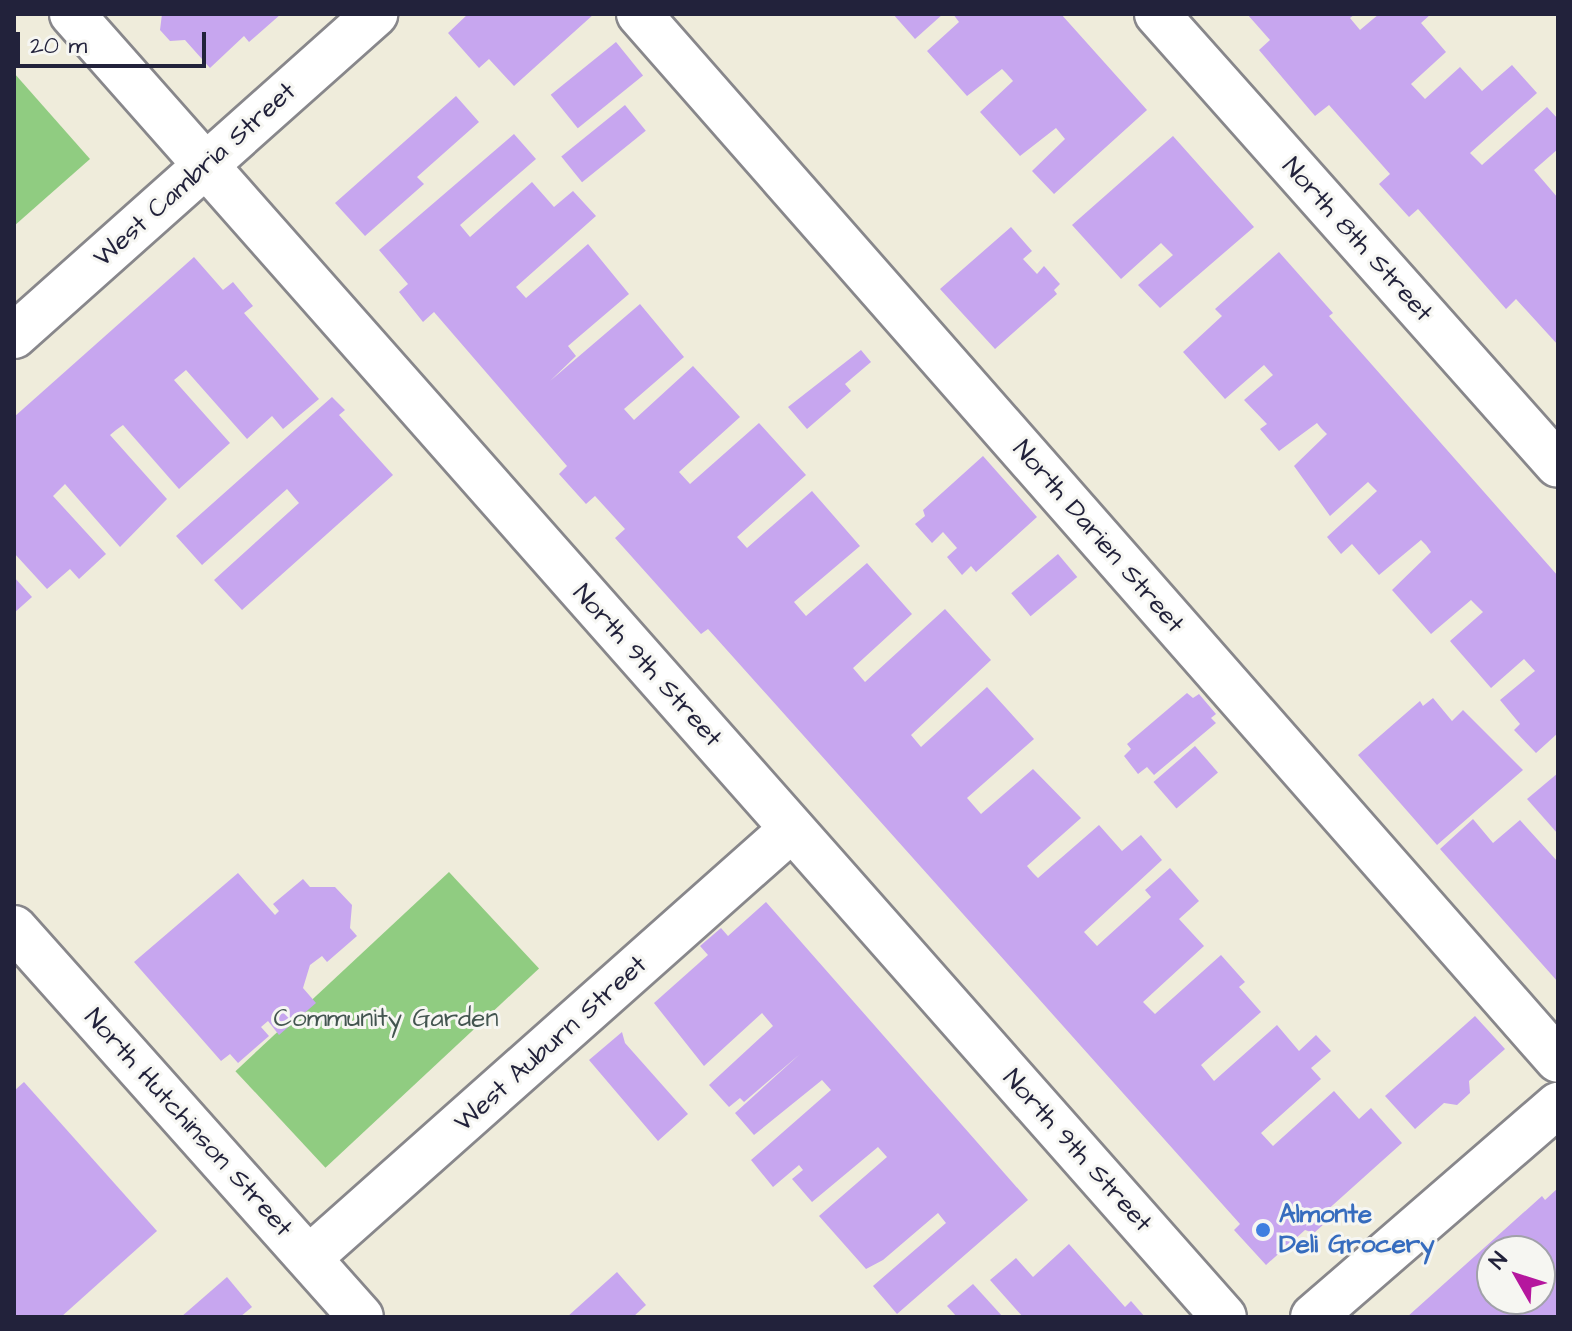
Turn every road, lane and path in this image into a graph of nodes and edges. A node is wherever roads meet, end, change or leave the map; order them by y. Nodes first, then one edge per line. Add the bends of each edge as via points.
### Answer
1 (72, 14) edge
2 (375, 14) edge
3 (639, 14) edge
4 (1157, 14) edge
5 (205, 167) junction
6 (14, 336) edge
7 (1558, 465) edge
8 (792, 829) junction
9 (14, 928) edge
10 (1558, 1060) edge
11 (1558, 1105) edge
12 (309, 1258) junction
13 (361, 1317) edge
14 (1224, 1317) edge
15 (1313, 1317) edge

1 - 5 street, North 9th Street
2 - 5 street, West Cambria Street
3 - 10 street, North Darien Street
4 - 7 street, North 8th Street
5 - 6 street, West Cambria Street
5 - 8 street, North 9th Street
8 - 12 street, West Auburn Street
8 - 14 street, North 9th Street
9 - 12 street, North Hutchinson Street
11 - 15 street
12 - 13 street, North Hutchinson Street

